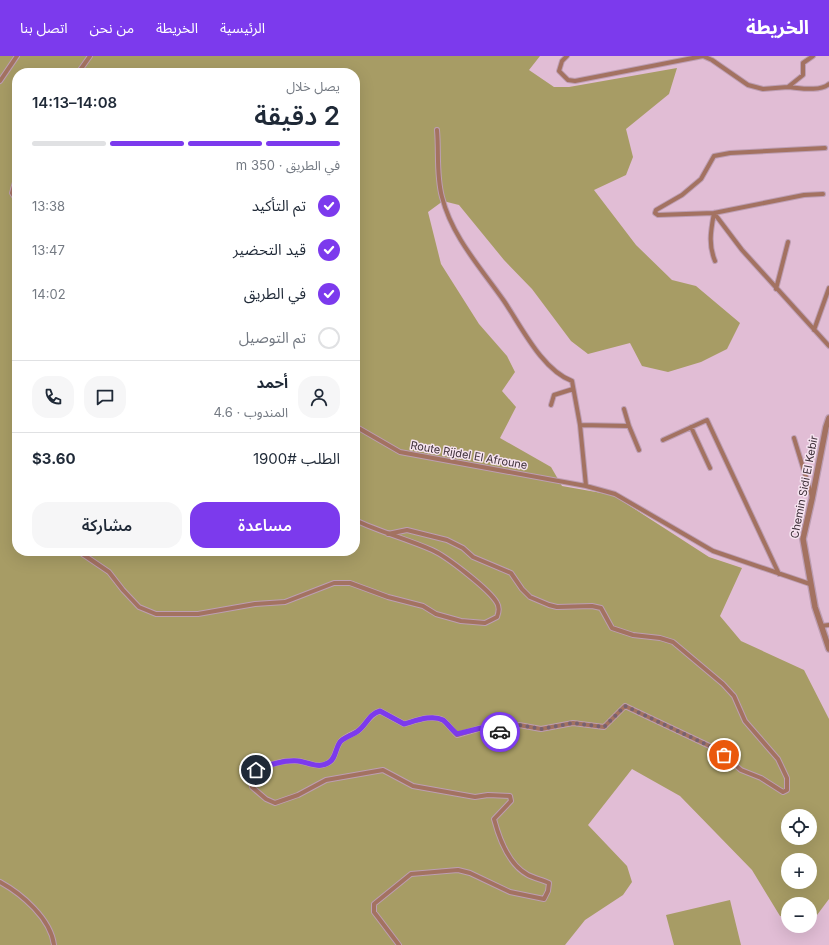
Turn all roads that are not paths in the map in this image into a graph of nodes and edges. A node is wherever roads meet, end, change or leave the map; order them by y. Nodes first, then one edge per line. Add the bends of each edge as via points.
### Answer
1 (17, 56) edge
2 (90, 56) edge
3 (567, 56) edge
4 (703, 56) edge
5 (813, 56) edge
6 (709, 57) edge
7 (82, 68) edge
8 (0, 82) edge
9 (829, 84) edge
10 (788, 88) junction
11 (437, 130) dead end
12 (825, 148) dead end
13 (823, 194) dead end
14 (714, 213) junction
15 (788, 242) dead end
16 (715, 260) dead end
17 (829, 288) edge
18 (776, 289) junction
19 (814, 330) junction
20 (829, 346) edge
21 (573, 389) junction
22 (551, 405) dead end
23 (624, 408) dead end
24 (829, 418) edge
25 (580, 425) junction
26 (629, 426) junction
27 (691, 427) junction
28 (360, 429) edge
29 (794, 438) dead end
30 (664, 440) dead end
31 (639, 450) dead end
32 (710, 468) dead end
33 (586, 486) junction
34 (812, 499) junction
35 (360, 522) edge
36 (388, 534) junction
37 (85, 556) edge
38 (779, 574) junction
39 (810, 584) junction
40 (829, 625) edge
41 (821, 626) junction
42 (829, 649) edge
43 (0, 882) edge
44 (54, 945) edge
45 (399, 945) edge

1 - 8 street
2 - 7 street
3 - 4 street via 562,61 559,71 568,80 575,81
4 - 6 street
5 - 10 street via 803,64 803,75
6 - 10 street via 748,85 763,89
9 - 10 street via 817,88
11 - 21 street via 442,198 466,249 526,337 561,377 572,381
12 - 14 street via 730,152 714,156 702,180 655,212 658,215
13 - 14 street via 804,195
14 - 16 street via 710,234 711,250
14 - 18 street
15 - 18 street
17 - 19 street
18 - 19 street
19 - 20 street
21 - 22 street via 554,395
21 - 25 street
23 - 26 street
24 - 34 street, Chemin Sidi El Kebir
25 - 26 street
25 - 33 street
26 - 31 street
27 - 30 street
27 - 32 street
27 - 38 street via 707,420
28 - 33 street, Route Rijdel El Afroune via 400,452
29 - 34 street
33 - 38 street, Route Rijdel El Afroune via 615,494 714,551
34 - 39 street, Chemin Sidi El Kebir via 803,539
35 - 36 street
36 - 37 street via 433,551 465,573 496,602 500,610 497,617 485,623 461,621 350,583 334,583 285,602 255,604 198,614 156,614 140,607 109,572
36 - 45 street via 406,530 447,540 473,557 511,573 530,597 543,603 557,607 601,608 612,628 633,636 660,638 673,642 734,696 745,721 778,759 788,784 787,790 783,792 761,778 741,770 718,750 625,706 604,727 573,723 541,729 519,725 501,732 481,728 462,734 457,734 443,720 437,718 404,724 380,711 373,713 360,730 340,742 334,758 328,763 320,766 299,761 286,762 256,770 250,777 252,787 275,803 298,795 326,780 383,770 413,786 475,797 510,796 511,801 494,819 499,835 514,863 528,875 549,883 544,899 510,892 458,870 411,874 374,904 374,912
38 - 39 street, Route Rijdel El Afroune
39 - 41 street, Chemin Sidi El Kebir
40 - 41 street
41 - 42 street, Chemin Sidi El Kebir
43 - 44 street via 13,889 40,917 50,931

